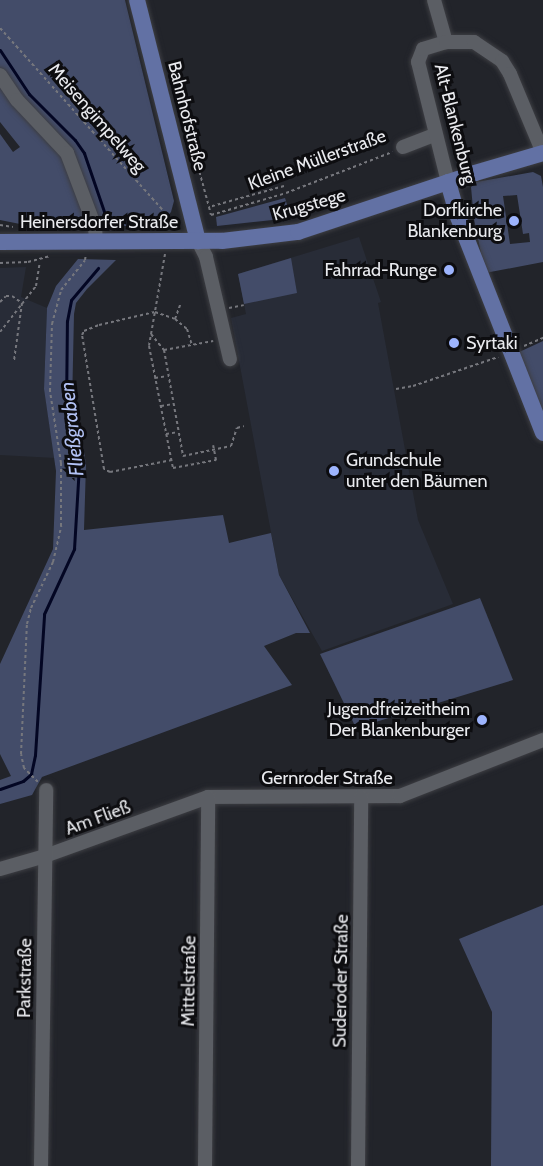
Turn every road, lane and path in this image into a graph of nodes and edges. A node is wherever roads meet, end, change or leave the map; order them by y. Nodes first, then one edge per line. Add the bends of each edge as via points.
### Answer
1 (137, 0) edge
2 (434, 0) edge
3 (0, 28) edge
4 (447, 42) junction
5 (0, 75) edge
6 (183, 125) dead end
7 (435, 135) junction
8 (403, 147) joint
9 (543, 153) edge
10 (448, 182) junction
11 (284, 186) dead end
12 (423, 201) dead end
13 (209, 207) junction
14 (444, 214) dead end
15 (175, 224) dead end
16 (96, 241) junction
17 (198, 241) junction
18 (0, 242) edge
19 (165, 255) dead end
20 (86, 257) dead end
21 (40, 262) dead end
22 (0, 302) edge
23 (22, 303) junction
24 (180, 305) dead end
25 (155, 312) junction
26 (175, 319) junction
27 (0, 332) edge
28 (151, 334) junction
29 (543, 338) edge
30 (225, 339) junction
31 (192, 345) junction
32 (519, 349) dead end
33 (164, 350) junction
34 (500, 356) dead end
35 (230, 358) dead end
36 (14, 361) dead end
37 (169, 376) junction
38 (155, 378) junction
39 (396, 389) dead end
40 (174, 404) junction
41 (161, 406) junction
42 (244, 426) dead end
43 (178, 432) junction
44 (166, 434) junction
45 (543, 434) edge
46 (213, 445) dead end
47 (214, 450) junction
48 (171, 460) junction
49 (543, 740) edge
50 (35, 780) dead end
51 (46, 790) dead end
52 (208, 797) junction
53 (361, 797) junction
54 (45, 856) junction
55 (0, 869) edge
56 (40, 1166) edge
57 (205, 1166) edge
58 (358, 1166) edge

1 - 17 main road, Bahnhofstraße
2 - 4 street, Alt-Blankenburg
3 - 15 path, Meisengimpelweg
4 - 7 street, Alt-Blankenburg via 423,49 418,62
4 - 9 street, Alt-Blankenburg via 474,42 502,61
5 - 16 street via 17,100 70,158
6 - 13 path via 190,137
7 - 8 street, Kleine Müllerstraße
7 - 10 street, Alt-Blankenburg
8 - 13 path, Kleine Müllerstraße via 286,193 211,215
9 - 10 main road, Krugstege
10 - 17 main road, Krugstege via 298,232 245,240
10 - 45 main road, Alt-Blankenburg
11 - 13 path
12 - 14 path
16 - 17 main road, Heinersdorfer Straße
16 - 18 main road, Heinersdorfer Straße
17 - 30 street via 206,256
19 - 25 path
20 - 50 path via 61,290 52,324 50,391 61,463 61,526 53,562 27,624 21,754 24,768
21 - 23 path via 36,286
22 - 23 path via 12,296
23 - 27 path
23 - 36 path
24 - 26 path
25 - 26 path
25 - 28 path
25 - 48 path via 99,325 82,335 104,469 110,472
26 - 31 path via 187,329
28 - 33 path
28 - 38 path via 149,346
29 - 32 path
30 - 31 path
30 - 35 street
31 - 33 path
33 - 37 path
34 - 39 path
37 - 38 path
37 - 40 path
38 - 41 path
40 - 41 path
40 - 43 path
41 - 44 path
42 - 47 path via 237,428 231,446
43 - 44 path
43 - 47 path via 183,456
44 - 48 path
46 - 47 path
47 - 48 path via 216,460 173,468
49 - 53 street, Gernroder Straße via 400,796
51 - 54 street, Parkstraße
52 - 53 street, Gernroder Straße
52 - 54 street, Am Fließ
52 - 57 street, Mittelstraße
53 - 58 street, Suderoder Straße
54 - 55 street, Am Fließ
54 - 56 street, Parkstraße

